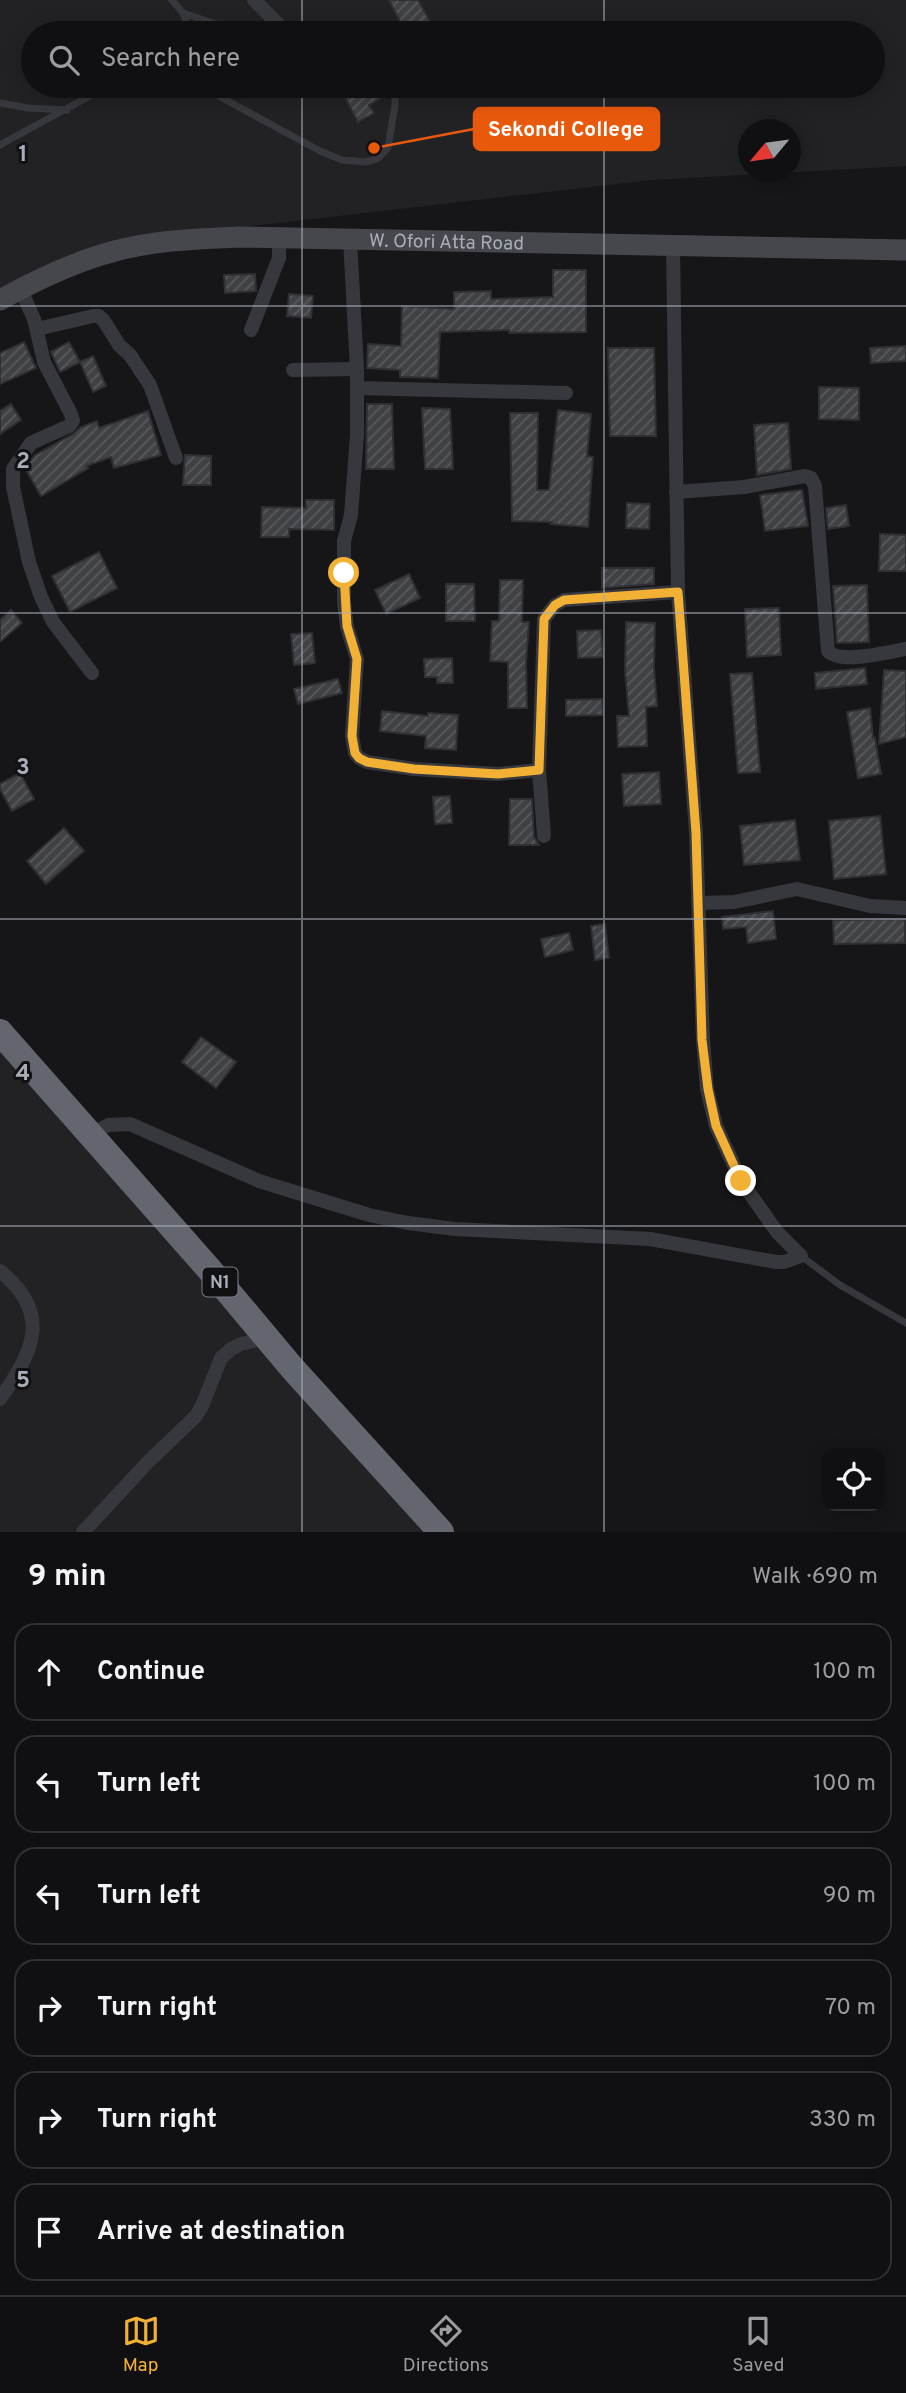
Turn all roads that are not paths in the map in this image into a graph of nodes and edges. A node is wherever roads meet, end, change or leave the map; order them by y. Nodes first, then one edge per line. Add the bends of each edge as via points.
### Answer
1 (172, 0) edge
2 (254, 0) edge
3 (184, 13) junction
4 (186, 21) edge
5 (207, 21) edge
6 (276, 21) edge
7 (88, 98) edge
8 (222, 98) edge
9 (395, 98) edge
10 (0, 103) edge
11 (68, 110) junction
12 (0, 145) edge
13 (279, 238) junction
14 (350, 239) junction
15 (673, 246) junction
16 (906, 250) edge
17 (20, 290) junction
18 (0, 300) edge
19 (37, 329) junction
20 (251, 330) dead end
21 (357, 369) junction
22 (293, 370) dead end
23 (357, 388) junction
24 (566, 393) dead end
25 (176, 458) dead end
26 (676, 492) junction
27 (678, 592) junction
28 (906, 649) edge
29 (92, 673) dead end
30 (539, 770) junction
31 (544, 836) dead end
32 (700, 903) junction
33 (906, 908) edge
34 (0, 1032) edge
35 (90, 1135) junction
36 (801, 1256) junction
37 (0, 1271) edge
38 (906, 1323) edge
39 (266, 1338) junction
40 (0, 1399) edge
41 (83, 1532) edge
42 (441, 1532) edge

1 - 3 lane
2 - 6 street
3 - 4 lane
3 - 5 lane
7 - 11 lane
8 - 9 lane via 320,151 342,160 365,162 377,159 388,148
10 - 11 lane
11 - 12 lane
13 - 14 main road, W. Ofori Atta Road
13 - 17 main road, W. Ofori Atta Road via 215,238 141,246 83,261
13 - 20 street via 279,258
14 - 15 main road, W. Ofori Atta Road
14 - 21 street
15 - 16 main road, W. Ofori Atta Road
15 - 26 street
17 - 18 main road, W. Ofori Atta Road
17 - 19 street
19 - 25 street via 99,316 150,386
19 - 29 street via 44,362 73,421 31,443 13,469 13,487 41,597 53,622
21 - 22 street
21 - 23 street
23 - 24 street
23 - 30 street via 351,515 344,541 347,626 357,659 355,753 367,762 414,769 498,774
26 - 27 street
26 - 28 street via 811,478 828,651 832,656 857,657
27 - 30 street via 564,600 549,612 544,619
27 - 32 street
30 - 31 street
32 - 33 street via 747,901 797,889 870,906
32 - 36 street via 702,1040 711,1108 741,1181 777,1232
34 - 35 highway, N1
35 - 36 street via 108,1125 131,1124 271,1185 408,1223 650,1239 776,1262
35 - 39 highway, N1
36 - 38 lane
37 - 40 street via 29,1305 34,1329 18,1373
39 - 41 street via 225,1353 196,1416
39 - 42 highway, N1

